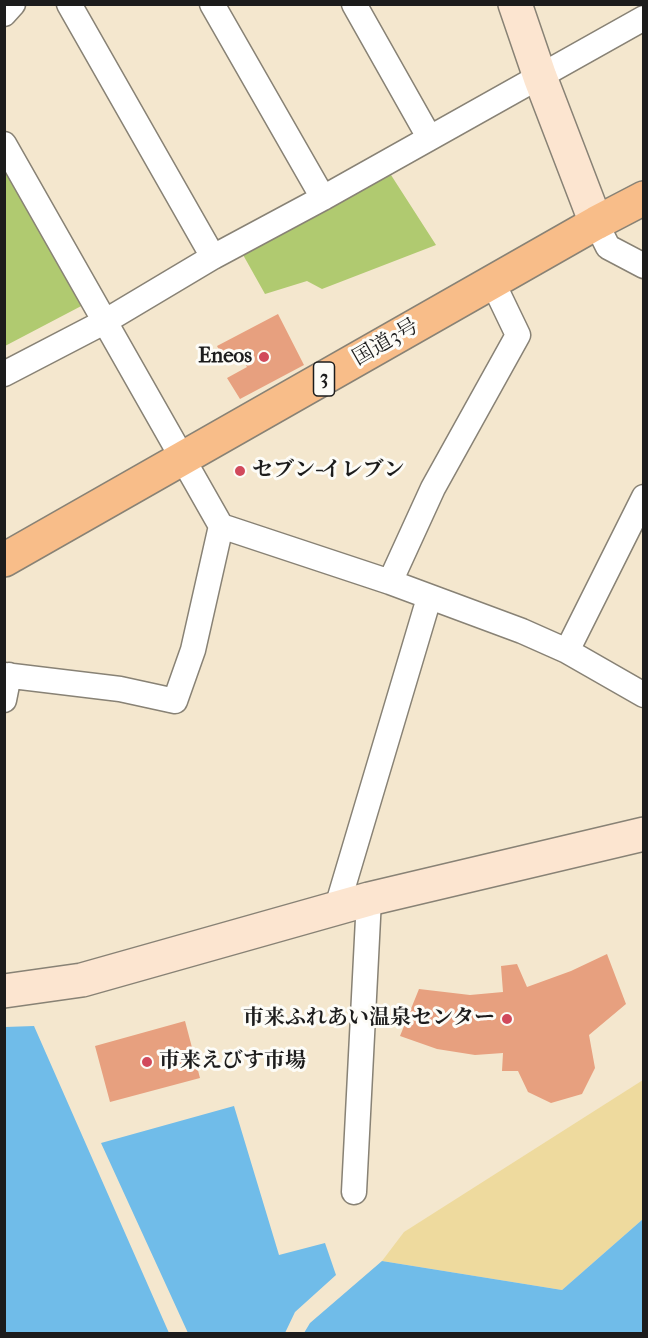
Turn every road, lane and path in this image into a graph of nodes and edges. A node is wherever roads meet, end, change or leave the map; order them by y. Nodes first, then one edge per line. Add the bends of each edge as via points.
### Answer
1 (13, 4) edge
2 (69, 4) edge
3 (212, 4) edge
4 (354, 4) edge
5 (515, 4) edge
6 (4, 14) edge
7 (644, 18) edge
8 (540, 76) junction
9 (429, 137) junction
10 (4, 144) edge
11 (323, 198) junction
12 (644, 198) edge
13 (596, 223) junction
14 (213, 257) junction
15 (644, 266) edge
16 (493, 283) junction
17 (104, 322) junction
18 (4, 374) edge
19 (182, 459) junction
20 (644, 497) edge
21 (221, 526) junction
22 (4, 560) edge
23 (390, 582) junction
24 (429, 598) junction
25 (567, 651) junction
26 (7, 675) edge
27 (644, 695) edge
28 (4, 700) edge
29 (644, 834) edge
30 (369, 898) junction
31 (337, 908) junction
32 (4, 991) edge
33 (354, 1192) dead end

1 - 6 street
2 - 14 street
3 - 11 street
4 - 9 street
5 - 8 street
7 - 8 street
8 - 9 street
8 - 13 street
9 - 11 street
10 - 17 street
11 - 14 street
12 - 13 highway, 国道3号 / 3
13 - 15 street via 608,247
13 - 16 highway, 国道3号 / 3
14 - 17 street
16 - 19 highway, 国道3号 / 3
16 - 23 street via 518,335 434,488
17 - 18 street
17 - 19 street
19 - 21 street
19 - 22 highway, 国道3号 / 3
20 - 25 street
21 - 23 street
21 - 26 street via 193,650 176,701 120,689
23 - 24 street
24 - 25 street
24 - 31 street
25 - 27 street
26 - 28 street
29 - 30 street
30 - 31 street
30 - 33 street
31 - 32 street via 82,981

